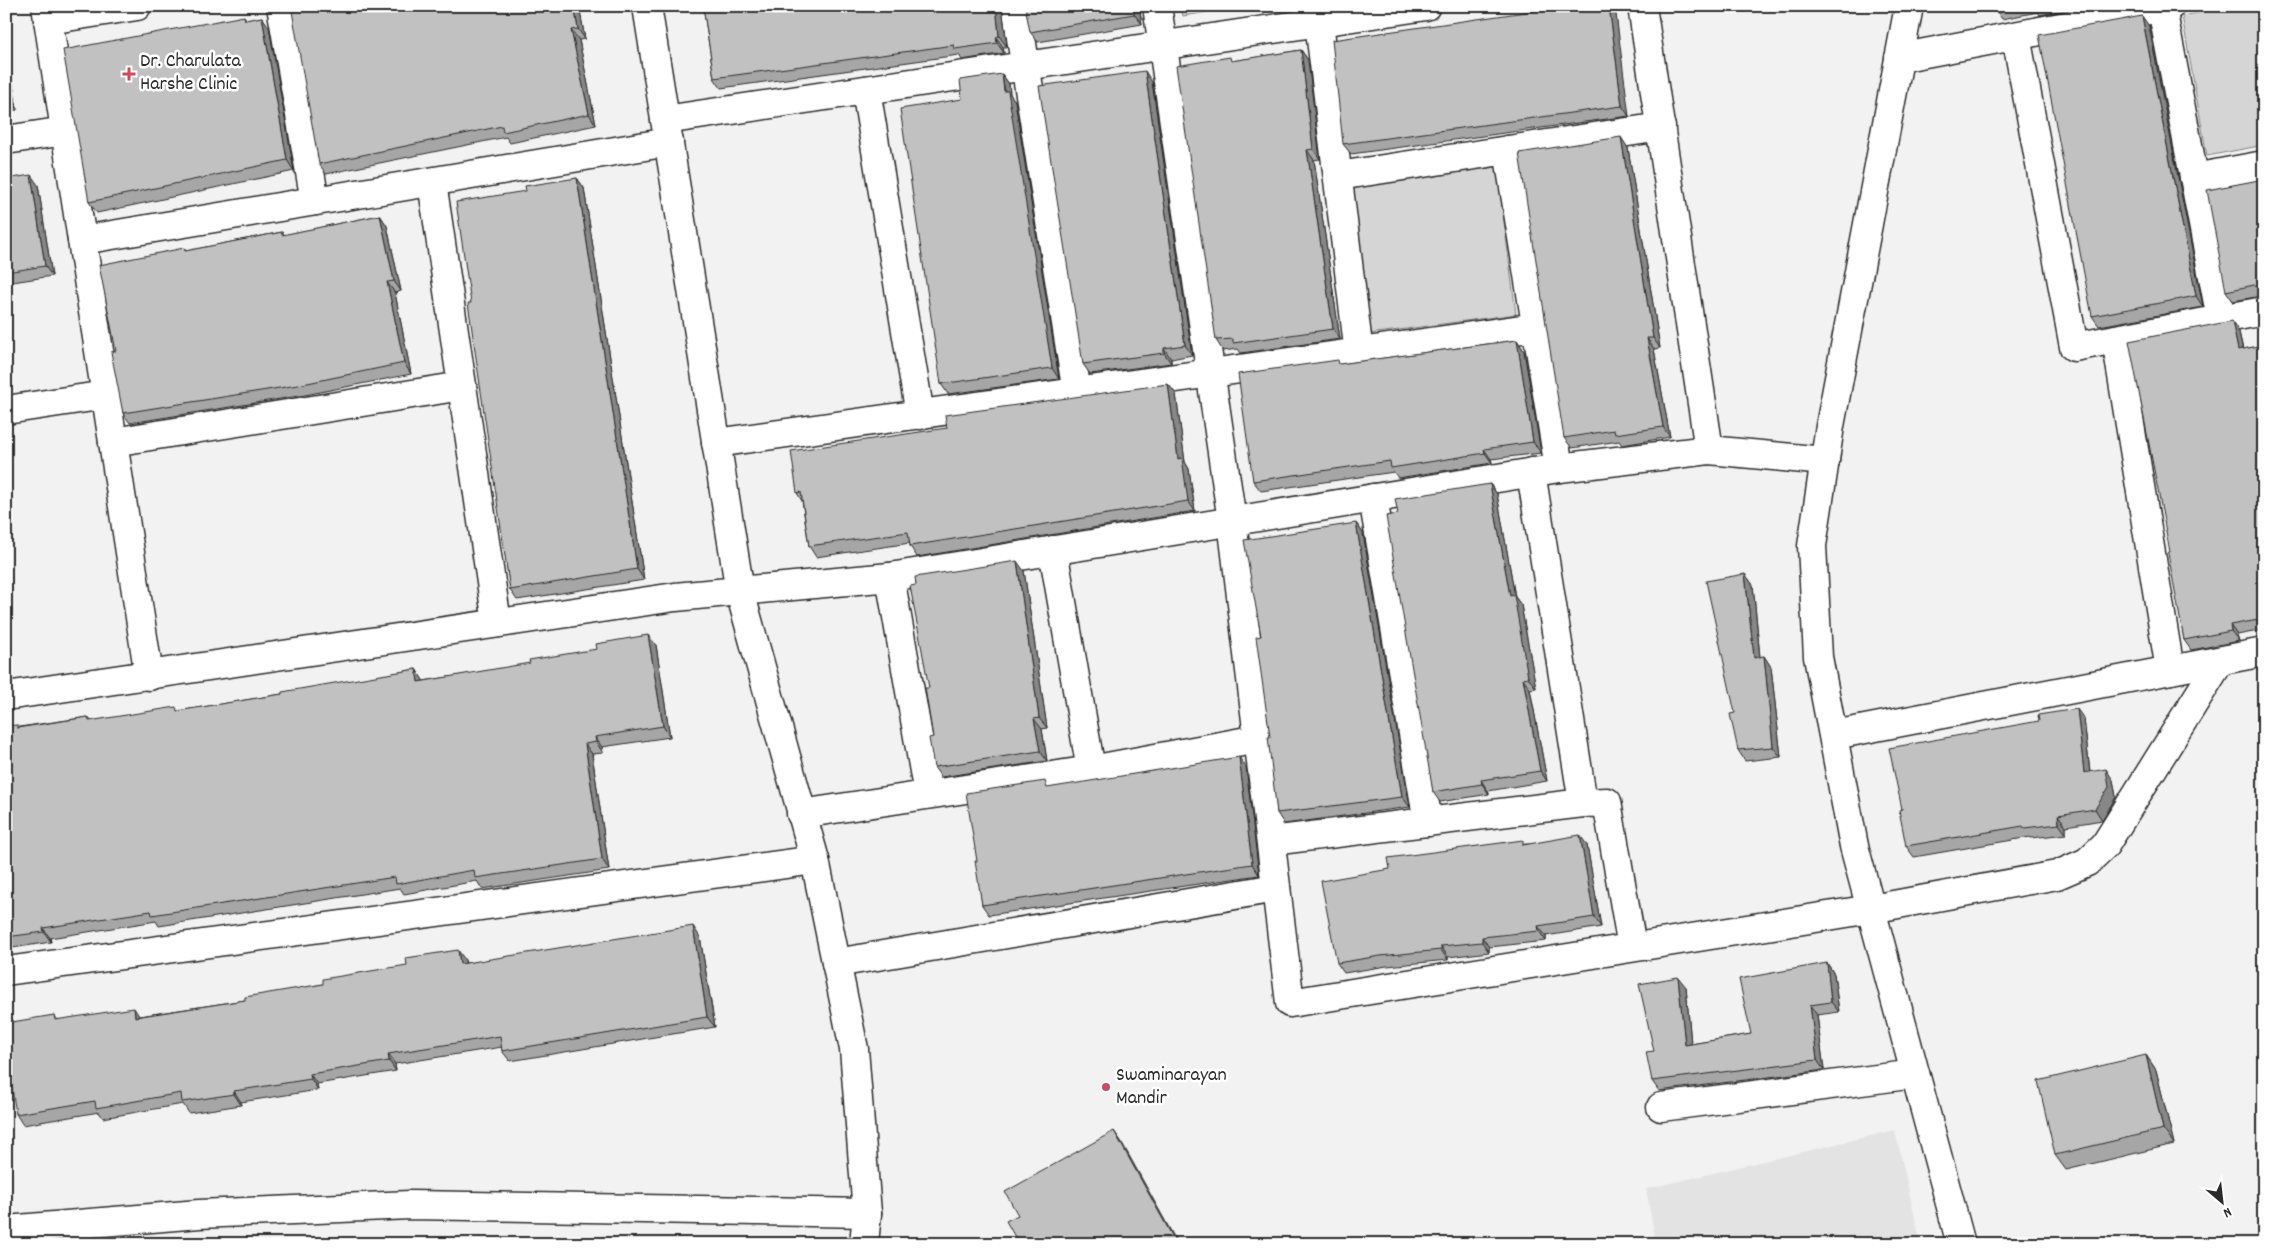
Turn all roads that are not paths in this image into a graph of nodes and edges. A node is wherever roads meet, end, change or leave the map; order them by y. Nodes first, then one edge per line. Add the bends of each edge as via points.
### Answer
1 (137, 6) edge
2 (281, 6) edge
3 (647, 6) edge
4 (1016, 6) edge
5 (1157, 6) edge
6 (1426, 6) edge
7 (1642, 6) edge
8 (1909, 6) edge
9 (2166, 7) edge
10 (1351, 12) edge
11 (47, 13) edge
12 (1319, 22) junction
13 (2016, 36) junction
14 (1162, 45) junction
15 (1899, 58) junction
16 (1025, 66) junction
17 (866, 90) junction
18 (1661, 127) junction
19 (65, 131) junction
20 (667, 131) junction
21 (6, 140) edge
22 (1508, 150) junction
23 (2264, 165) edge
24 (1338, 176) junction
25 (2194, 178) junction
26 (432, 182) junction
27 (316, 201) junction
28 (82, 240) junction
29 (2262, 318) edge
30 (2221, 319) junction
31 (1537, 327) junction
32 (2116, 339) junction
33 (1358, 354) junction
34 (1210, 375) junction
35 (462, 386) junction
36 (1077, 393) junction
37 (106, 395) junction
38 (6, 410) edge
39 (920, 415) junction
40 (113, 442) junction
41 (716, 443) junction
42 (1709, 450) junction
43 (1825, 461) junction
44 (1560, 468) junction
45 (1530, 472) junction
46 (1373, 498) junction
47 (1232, 521) junction
48 (1054, 550) junction
49 (890, 577) junction
50 (740, 592) junction
51 (497, 623) junction
52 (2264, 652) edge
53 (2220, 660) junction
54 (2170, 670) junction
55 (149, 676) junction
56 (6, 696) edge
57 (1834, 735) junction
58 (1258, 739) junction
59 (1091, 770) junction
60 (928, 794) junction
61 (1583, 803) junction
62 (801, 814) junction
63 (1428, 822) junction
64 (1270, 841) junction
65 (815, 860) junction
66 (1276, 888) junction
67 (1871, 908) junction
68 (1632, 947) junction
69 (836, 963) junction
70 (6, 971) edge
71 (1915, 1074) junction
72 (1661, 1107) dead end
73 (867, 1213) junction
74 (6, 1230) edge
75 (864, 1244) edge
76 (1961, 1244) edge

1 - 11 street
2 - 27 street
3 - 20 street
4 - 16 street
5 - 14 street
6 - 10 street
7 - 18 street
8 - 15 street
9 - 13 street
9 - 25 street
10 - 12 street
11 - 19 street
12 - 14 street
12 - 24 street
13 - 15 street
13 - 32 street via 2074,347
14 - 16 street
14 - 34 street
15 - 43 street
16 - 17 street
16 - 36 street
17 - 20 street
17 - 39 street
18 - 22 street
18 - 42 street
19 - 21 street
19 - 28 street
20 - 26 street
20 - 41 street
22 - 24 street
22 - 31 street
23 - 25 street
24 - 33 street
25 - 30 street
26 - 27 street
26 - 35 street
27 - 28 street
28 - 37 street
29 - 30 street
30 - 32 street
31 - 33 street
31 - 44 street
32 - 54 street
33 - 34 street
34 - 36 street
34 - 47 street
35 - 40 street
35 - 51 street
36 - 39 street
37 - 38 street
37 - 40 street
39 - 41 street
40 - 55 street
41 - 50 street
42 - 43 street
42 - 44 street
43 - 57 street via 1812,546 1818,657
44 - 45 street
45 - 46 street
45 - 61 street
46 - 47 street
46 - 63 street
47 - 48 street
47 - 58 street
48 - 49 street
48 - 59 street
49 - 50 street
49 - 60 street
50 - 51 street via 675,597
50 - 62 street
51 - 55 street
52 - 53 street
53 - 54 street
53 - 67 street via 2106,846 2086,862 2057,875
54 - 57 street
55 - 56 street
57 - 67 street via 1854,846
58 - 59 street
58 - 64 street
59 - 60 street
60 - 62 street
61 - 63 street
61 - 68 street via 1607,802
62 - 65 street
63 - 64 street
64 - 66 street
65 - 69 street
65 - 70 street
66 - 68 street via 1290,1003
66 - 69 street
67 - 68 street
67 - 71 street
69 - 73 street via 854,1049
71 - 72 street
71 - 76 street
73 - 74 street via 410,1205 199,1214
73 - 75 street

